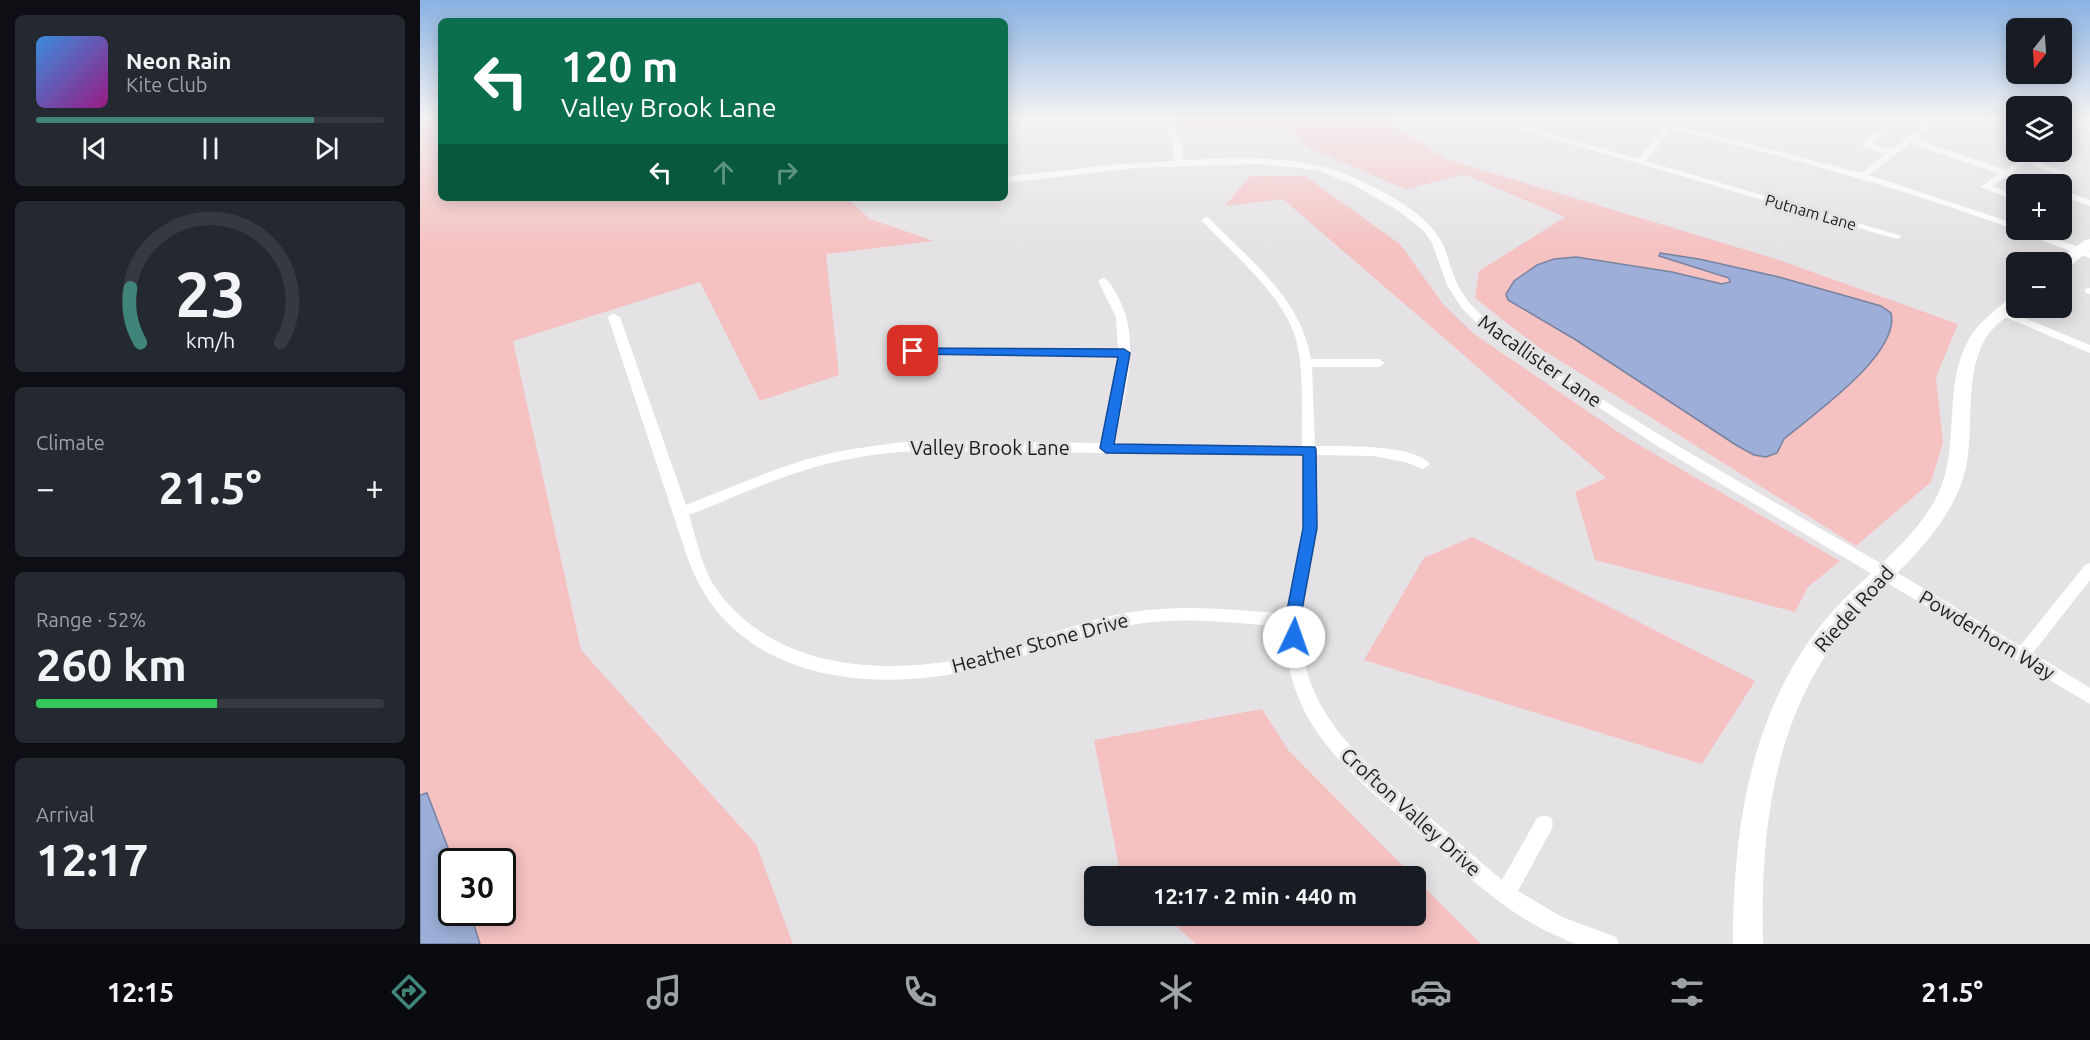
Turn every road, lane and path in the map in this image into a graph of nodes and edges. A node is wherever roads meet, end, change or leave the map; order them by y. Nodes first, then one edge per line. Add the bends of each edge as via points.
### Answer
1 (1261, 161) edge
2 (1267, 161) edge
3 (1641, 161) edge
4 (1809, 161) edge
5 (1882, 161) edge
6 (1971, 161) edge
7 (2023, 161) edge
8 (2028, 161) edge
9 (1179, 162) joint
10 (2006, 173) junction
11 (2009, 174) edge
12 (2062, 174) edge
13 (1864, 175) junction
14 (1008, 180) edge
15 (2006, 194) edge
16 (2072, 197) edge
17 (2090, 203) edge
18 (1206, 220) dead end
19 (2006, 223) edge
20 (1897, 236) dead end
21 (2054, 240) edge
22 (2086, 250) edge
23 (2072, 259) edge
24 (1103, 281) dead end
25 (2006, 309) edge
26 (614, 316) dead end
27 (2032, 318) edge
28 (2090, 349) edge
29 (913, 351) dead end
30 (1124, 353) junction
31 (1306, 363) junction
32 (1379, 363) dead end
33 (1106, 448) junction
34 (1310, 450) junction
35 (1423, 464) dead end
36 (681, 513) junction
37 (2090, 569) edge
38 (1884, 573) junction
39 (1293, 621) junction
40 (2022, 655) junction
41 (2090, 697) edge
42 (1544, 824) dead end
43 (1505, 895) junction
44 (1609, 944) edge
45 (1748, 944) edge

1 - 9 street, Macallister Lane
2 - 38 street, Macallister Lane via 1336,173 1415,219 1441,251 1452,287 1495,332 1616,413
3 - 20 street, Putnam Lane
4 - 13 street
5 - 13 street
6 - 10 street
7 - 10 street
8 - 12 street
9 - 14 street, Macallister Lane
10 - 11 street
10 - 15 street via 1985,187
13 - 19 street
16 - 17 street
18 - 31 street, Crofton Valley Drive via 1284,305 1298,329
21 - 22 street
22 - 23 street
24 - 30 street via 1124,323
25 - 38 street, Riedel Road via 1983,332 1970,355 1965,375 1962,445 1949,491 1919,538
26 - 36 street, Heather Stone Drive
27 - 28 street
29 - 30 street
30 - 33 street
31 - 32 street
31 - 34 street, Crofton Valley Drive
33 - 34 street, Valley Brook Lane
33 - 36 street, Valley Brook Lane via 916,446 859,452 795,468
34 - 35 street, Valley Brook Lane via 1390,453
34 - 39 street, Crofton Valley Drive via 1310,528
36 - 39 street, Heather Stone Drive via 707,587 742,631 798,659 859,672 949,668 1133,618 1195,614
37 - 40 street
38 - 40 street, Powderhorn Way
38 - 45 street, Riedel Road via 1838,621 1810,658 1774,734 1749,846
39 - 43 street, Crofton Valley Drive via 1298,673 1309,703 1326,730 1348,758
40 - 41 street, Powderhorn Way
42 - 43 street
43 - 44 street, Crofton Valley Drive via 1561,927

